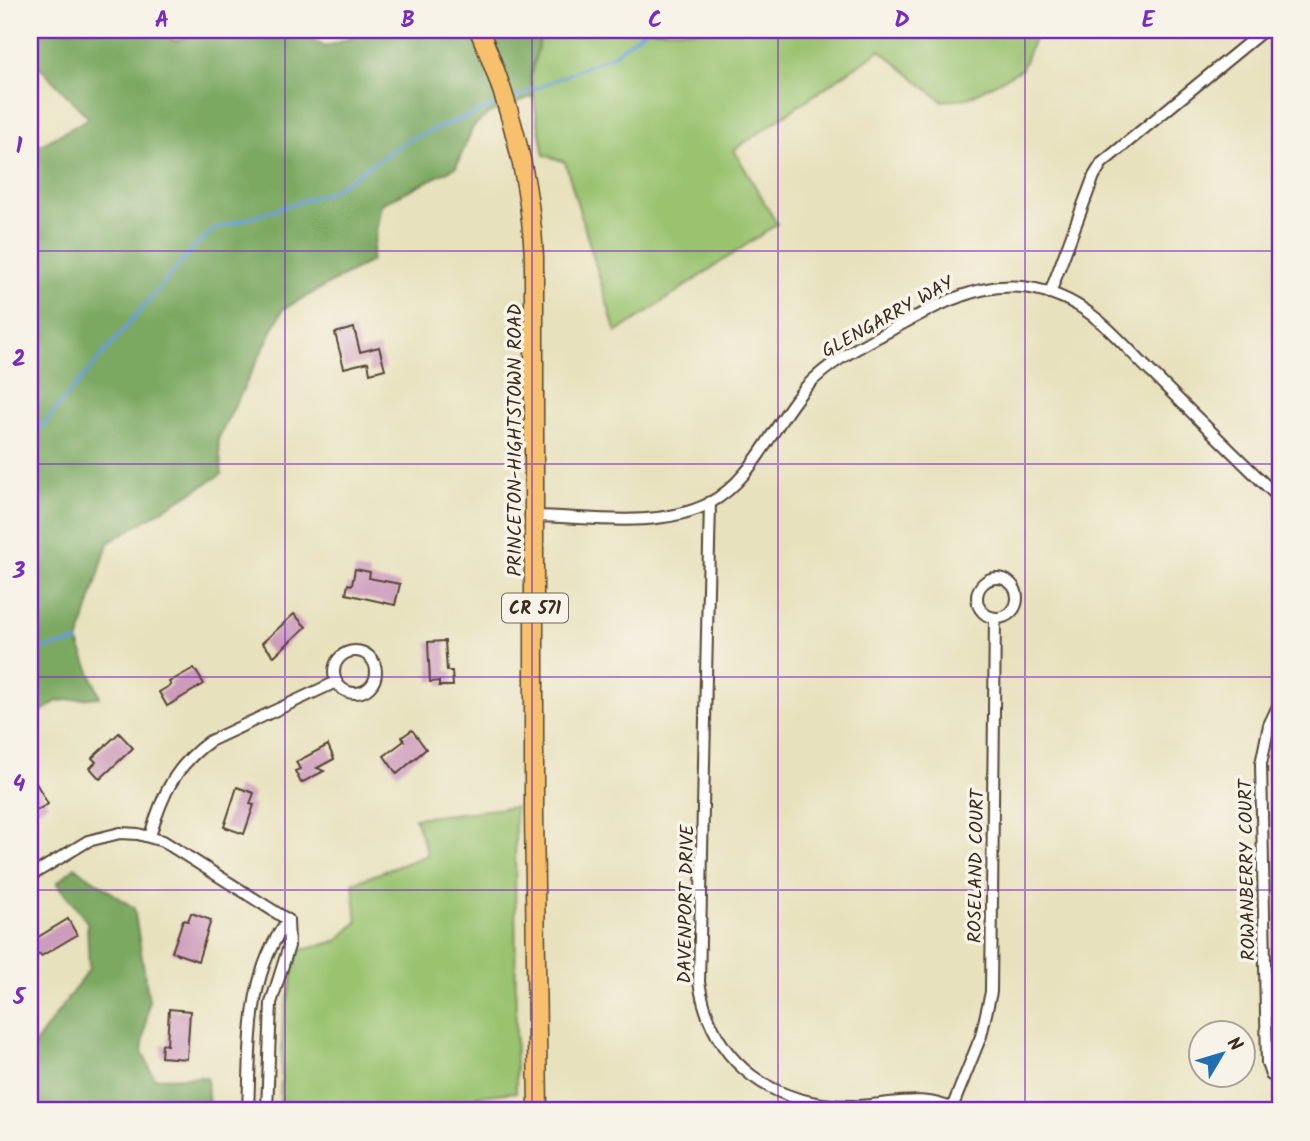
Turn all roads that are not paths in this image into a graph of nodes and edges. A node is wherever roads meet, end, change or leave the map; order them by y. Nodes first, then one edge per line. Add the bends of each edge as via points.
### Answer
1 (479, 30) edge
2 (1264, 30) edge
3 (1049, 293) junction
4 (1280, 499) edge
5 (710, 502) junction
6 (535, 516) junction
7 (995, 618) dead end
8 (337, 682) junction
9 (1280, 702) edge
10 (150, 836) junction
11 (30, 876) edge
12 (288, 920) junction
13 (1267, 1041) junction
14 (1280, 1042) edge
15 (1280, 1080) edge
16 (954, 1110) edge
17 (248, 1111) edge
18 (267, 1111) edge
19 (537, 1111) edge

1 - 6 main road, PRINCETON-HIGHTSTOWN ROAD / CR 571 via 509,107 532,222
2 - 3 street via 1102,163
3 - 4 street, GLENGARRY WAY via 1098,320
3 - 5 street, GLENGARRY WAY via 1007,286 966,292 844,355 808,385 740,478
5 - 6 street, GLENGARRY WAY via 690,512 652,518
5 - 16 street, DAVENPORT DRIVE via 699,982 710,1025 739,1066 780,1093 852,1106 917,1100
6 - 19 main road, PRINCETON-HIGHTSTOWN ROAD / CR 571
7 - 16 street, ROSELAND COURT via 991,992 981,1036
8 - 8 street via 351,692 369,687 376,676 372,658 362,652 344,653 334,668
8 - 10 street via 210,741 194,753 170,782
9 - 13 street, ROWANBERRY COURT via 1269,725 1261,764
10 - 11 street via 103,836
10 - 12 street
12 - 17 street via 261,967 253,1005
12 - 18 street via 289,946 271,1003
13 - 14 street
13 - 15 street, ROWANBERRY COURT via 1269,1072

